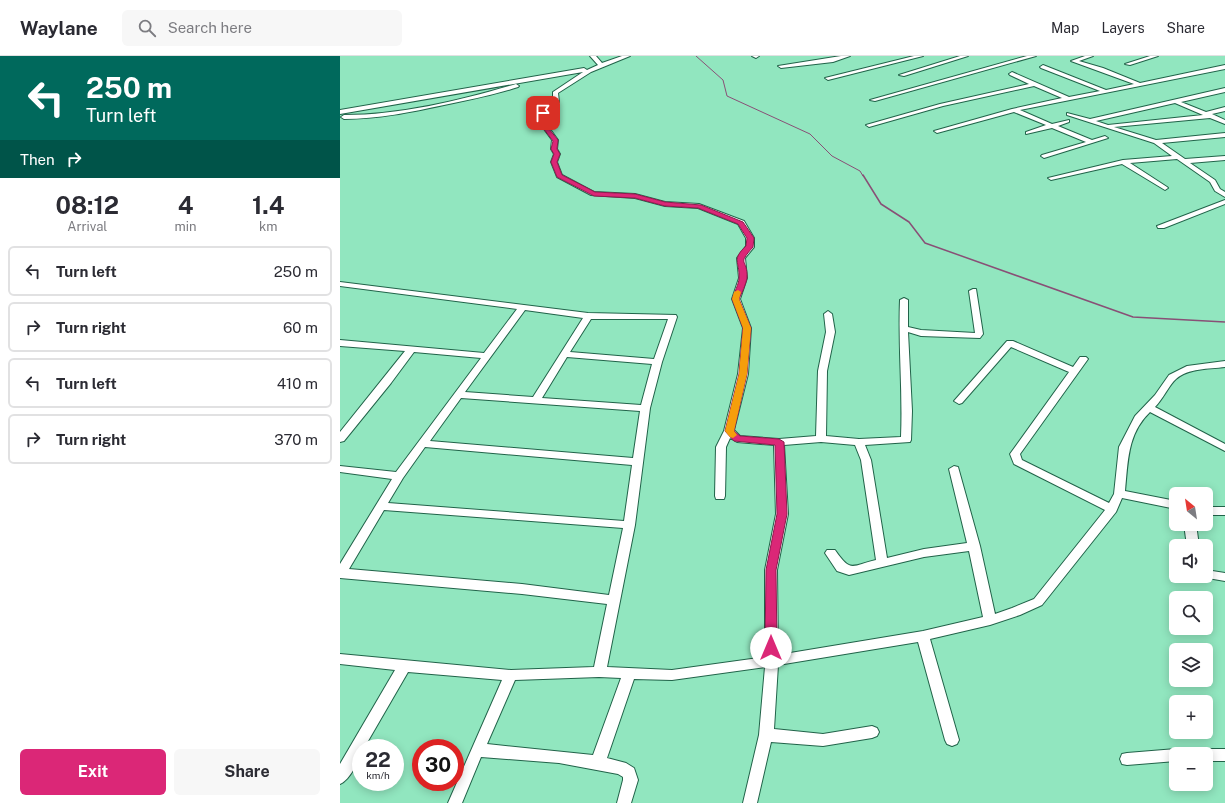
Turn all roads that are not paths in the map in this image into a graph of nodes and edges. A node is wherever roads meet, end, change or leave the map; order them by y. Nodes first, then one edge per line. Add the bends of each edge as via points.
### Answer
1 (593, 56) edge
2 (627, 56) edge
3 (847, 56) edge
4 (920, 56) edge
5 (965, 56) edge
6 (1033, 56) edge
7 (1090, 56) edge
8 (1155, 56) edge
9 (1128, 64) dead end
10 (781, 66) dead end
11 (599, 67) junction
12 (1043, 67) dead end
13 (1225, 67) edge
14 (582, 73) junction
15 (1012, 74) dead end
16 (902, 75) dead end
17 (828, 78) dead end
18 (1035, 84) junction
19 (1138, 84) junction
20 (1225, 90) edge
21 (1105, 91) junction
22 (1068, 99) junction
23 (873, 100) dead end
24 (1175, 101) junction
25 (1225, 109) edge
26 (1014, 110) junction
27 (340, 112) edge
28 (1069, 114) dead end
29 (1208, 115) junction
30 (340, 117) edge
31 (1092, 120) junction
32 (1067, 121) dead end
33 (1225, 122) edge
34 (869, 125) dead end
35 (1053, 126) junction
36 (1109, 126) junction
37 (937, 131) dead end
38 (1028, 133) dead end
39 (1225, 135) edge
40 (1105, 138) dead end
41 (1092, 142) junction
42 (1156, 142) junction
43 (1044, 156) dead end
44 (1178, 157) junction
45 (1225, 158) edge
46 (1123, 162) junction
47 (1185, 162) junction
48 (1051, 178) dead end
49 (1165, 188) dead end
50 (1225, 195) edge
51 (1225, 202) edge
52 (1161, 226) dead end
53 (341, 285) edge
54 (973, 291) dead end
55 (904, 300) dead end
56 (522, 308) junction
57 (828, 314) dead end
58 (588, 316) junction
59 (904, 329) junction
60 (341, 344) edge
61 (411, 350) junction
62 (565, 354) junction
63 (488, 356) junction
64 (1083, 359) dead end
65 (657, 362) junction
66 (1225, 364) edge
67 (1074, 371) junction
68 (460, 395) junction
69 (536, 400) junction
70 (959, 401) dead end
71 (1148, 407) junction
72 (645, 408) junction
73 (729, 431) junction
74 (340, 439) edge
75 (821, 439) junction
76 (779, 442) junction
77 (859, 442) junction
78 (423, 444) junction
79 (1225, 448) edge
80 (637, 462) junction
81 (340, 469) edge
82 (954, 469) dead end
83 (399, 476) junction
84 (1119, 494) junction
85 (720, 496) dead end
86 (1169, 504) edge
87 (381, 506) junction
88 (1112, 509) junction
89 (1225, 511) edge
90 (1213, 512) edge
91 (629, 525) junction
92 (974, 546) junction
93 (831, 553) dead end
94 (882, 563) junction
95 (340, 574) edge
96 (1213, 575) edge
97 (1225, 577) edge
98 (613, 600) junction
99 (990, 620) junction
100 (923, 636) junction
101 (340, 659) edge
102 (777, 659) junction
103 (404, 666) junction
104 (599, 672) junction
105 (630, 673) junction
106 (511, 675) junction
107 (872, 732) dead end
108 (766, 735) junction
109 (952, 740) dead end
110 (478, 750) junction
111 (1213, 755) edge
112 (1225, 755) edge
113 (1169, 756) edge
114 (1127, 759) dead end
115 (598, 762) junction
116 (340, 777) edge
117 (455, 803) edge
118 (624, 803) edge
119 (750, 803) edge

1 - 11 street
2 - 11 street
3 - 10 street
4 - 17 street
5 - 16 street
6 - 23 street
7 - 19 street via 1074,61
8 - 9 street
11 - 14 street
11 - 27 street
12 - 21 street
13 - 19 street
14 - 30 street via 533,81 495,93 418,109 368,117
14 - 73 street via 555,93 556,102 543,113 542,124 556,140 554,149 557,154 554,162 559,176 594,194 635,196 665,204 699,206 741,223 750,238 750,247 740,259 743,278 736,299 747,328 743,374
15 - 18 street
18 - 22 street
18 - 34 street
19 - 21 street
20 - 24 street
21 - 22 street
22 - 26 street
24 - 29 street
24 - 31 street
25 - 29 street
26 - 35 street
26 - 37 street
28 - 31 street
29 - 33 street
29 - 36 street
31 - 36 street
32 - 35 street
35 - 38 street
35 - 41 street
36 - 42 street
39 - 42 street
40 - 41 street
41 - 43 street
42 - 44 street
44 - 46 street
44 - 47 street
45 - 47 street
46 - 48 street
46 - 49 street
47 - 50 street via 1213,181 1217,190
51 - 52 street
53 - 56 street
54 - 59 street via 979,334 977,336
55 - 59 street
56 - 58 street
56 - 63 street
57 - 75 street via 832,331 821,386
58 - 62 street
58 - 65 street via 673,318
59 - 77 street via 906,440
60 - 61 street
61 - 63 street
61 - 74 street
62 - 65 street
62 - 69 street
63 - 68 street
64 - 67 street
65 - 72 street
66 - 71 street via 1187,369 1172,378 1159,397
67 - 70 street via 1010,343
67 - 88 street via 1015,454 1015,458 1018,462
68 - 69 street
68 - 78 street
69 - 72 street
71 - 79 street
71 - 84 street via 1138,418 1124,447
72 - 80 street
73 - 76 street via 737,439
73 - 85 street via 721,447
75 - 76 street
75 - 77 street
76 - 102 street via 782,514 771,570
77 - 94 street via 866,460
78 - 80 street
78 - 83 street
80 - 91 street
81 - 83 street
82 - 92 street
83 - 87 street
84 - 86 street
84 - 88 street
87 - 91 street
87 - 95 street
88 - 99 street via 1038,602
89 - 90 street
91 - 98 street
92 - 94 street via 924,553
92 - 99 street
93 - 94 street via 845,571
95 - 98 street via 522,589
96 - 97 street
98 - 104 street
99 - 100 street
100 - 102 street
100 - 109 street
101 - 103 street
102 - 105 street via 672,675
102 - 108 street via 772,675
103 - 106 street
103 - 116 street
104 - 105 street
104 - 106 street
105 - 115 street
106 - 110 street
107 - 108 street via 823,740
108 - 119 street
110 - 115 street
110 - 117 street
111 - 112 street
113 - 114 street
115 - 118 street via 625,768 629,774 631,781

